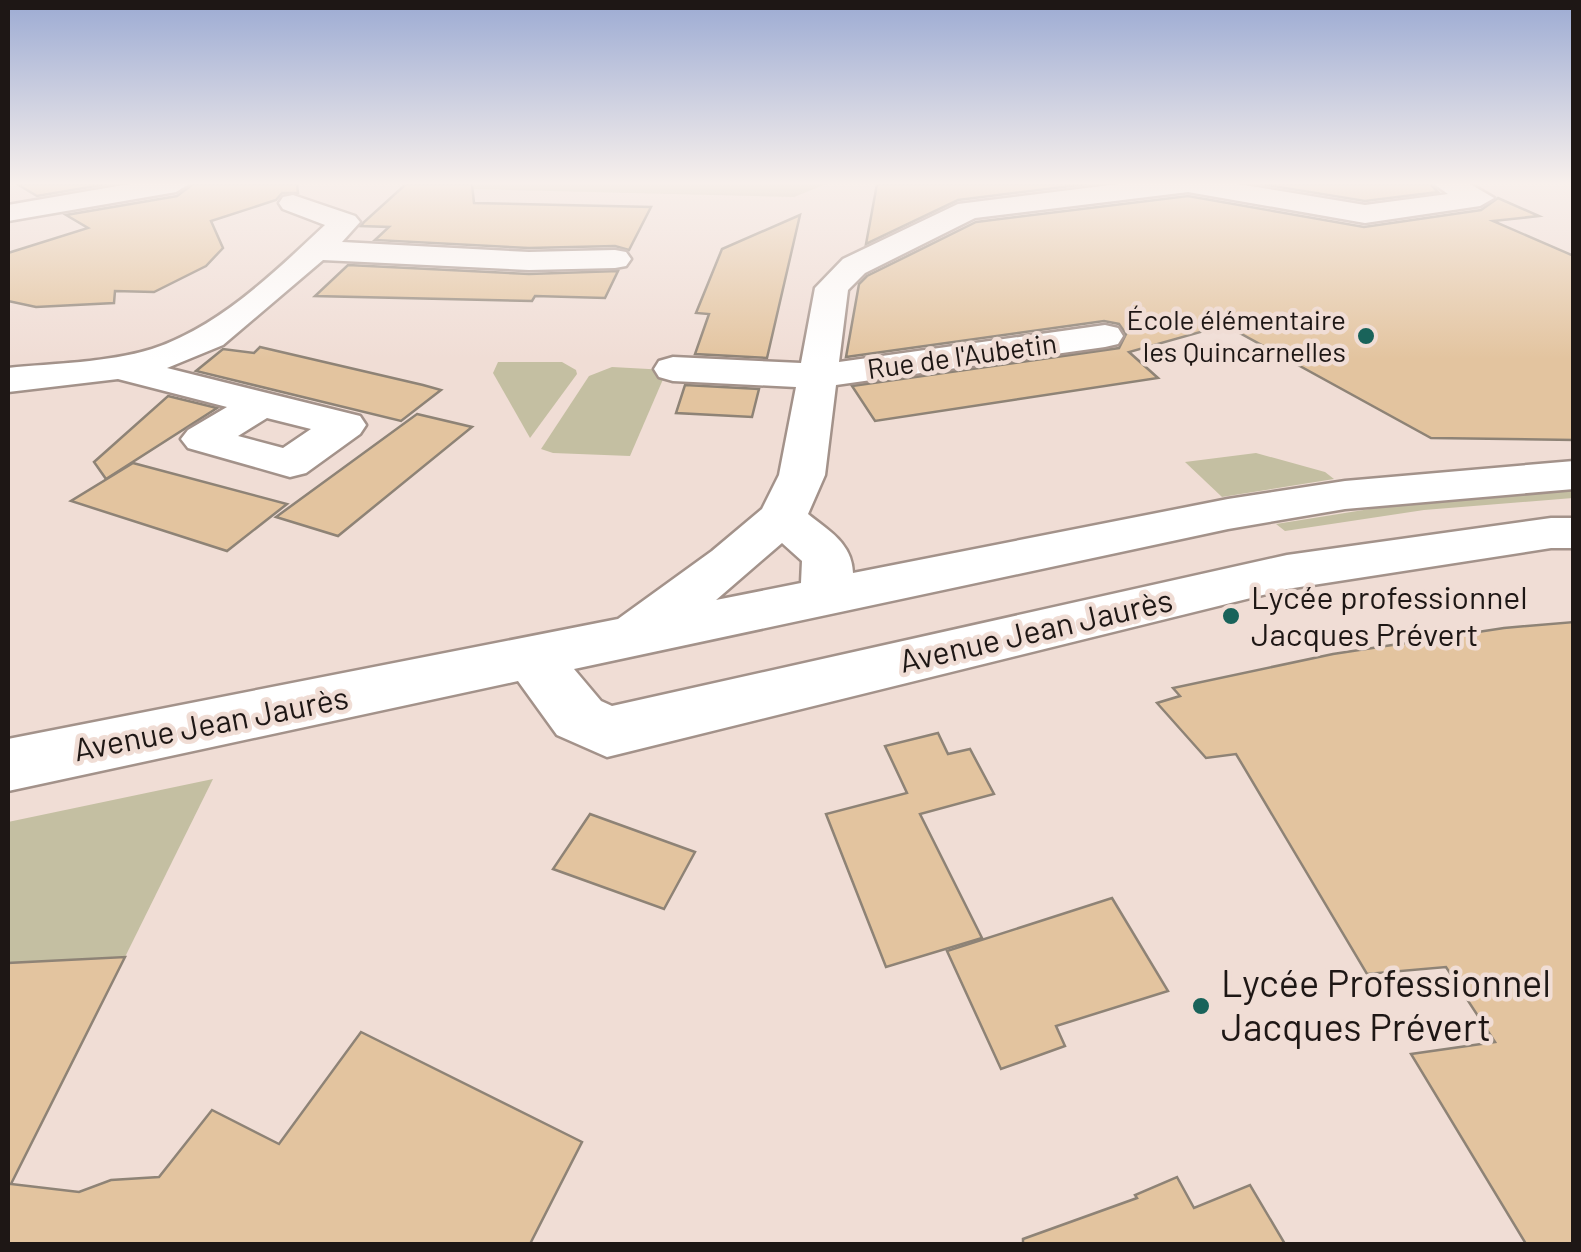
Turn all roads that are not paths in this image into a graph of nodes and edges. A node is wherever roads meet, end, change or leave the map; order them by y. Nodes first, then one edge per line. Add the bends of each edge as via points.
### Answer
1 (325, 242) edge
2 (902, 242) edge
3 (317, 251) junction
4 (615, 259) dead end
5 (1106, 336) dead end
6 (117, 367) junction
7 (673, 369) dead end
8 (818, 376) junction
9 (8, 380) edge
10 (260, 404) dead end
11 (1574, 475) edge
12 (782, 517) junction
13 (1574, 533) edge
14 (808, 602) junction
15 (626, 640) junction
16 (532, 658) junction
17 (8, 765) edge

1 - 3 street
2 - 8 street via 854,266 832,288
3 - 4 street
3 - 6 street via 210,337
5 - 8 street, Rue de l'Aubetin
6 - 9 street
6 - 10 street
7 - 8 street, Rue de l'Aubetin
8 - 12 street via 802,475
11 - 14 street, Avenue Jean Jaurès via 1345,495 1228,514
12 - 14 street via 782,564
12 - 15 street
13 - 16 street, Avenue Jean Jaurès via 1287,572 607,732 579,718
14 - 15 street, Avenue Jean Jaurès
15 - 16 street, Avenue Jean Jaurès
16 - 17 street, Avenue Jean Jaurès

